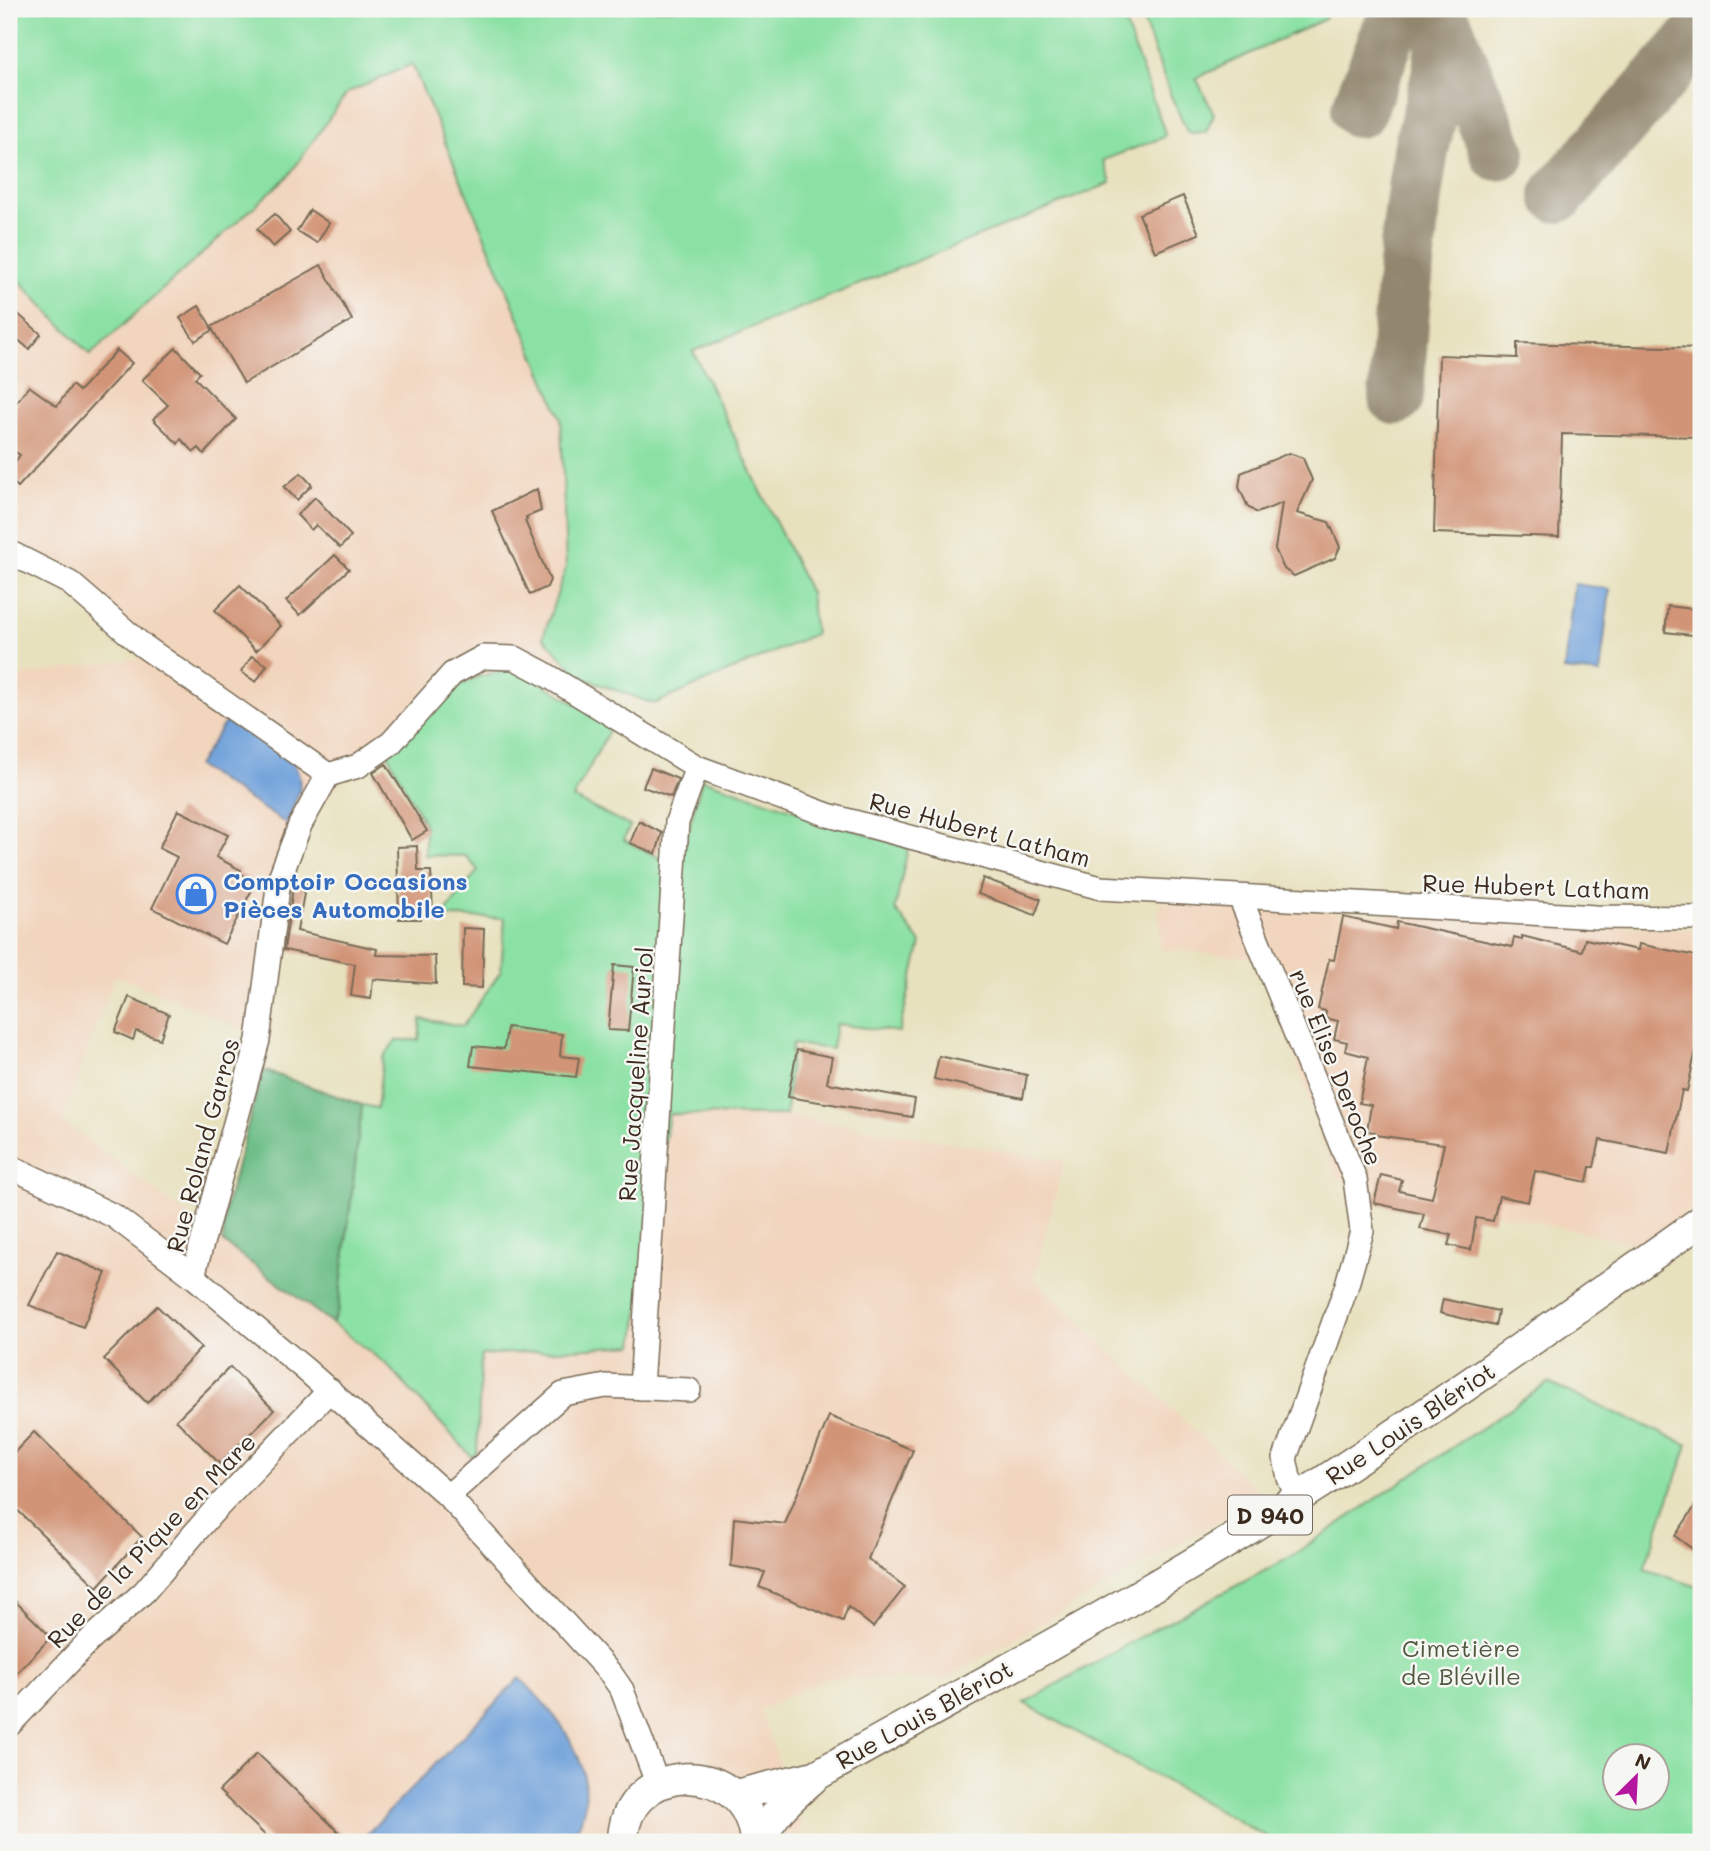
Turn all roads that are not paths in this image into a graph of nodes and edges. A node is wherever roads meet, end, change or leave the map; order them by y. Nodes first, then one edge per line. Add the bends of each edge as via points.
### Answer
1 (9, 552) edge
2 (697, 767) junction
3 (328, 775) junction
4 (1240, 897) junction
5 (1701, 918) edge
6 (9, 1166) edge
7 (1701, 1221) edge
8 (193, 1276) junction
9 (641, 1388) junction
10 (330, 1390) junction
11 (689, 1390) dead end
12 (448, 1496) junction
13 (1298, 1498) junction
14 (9, 1725) edge
15 (817, 1775) junction
16 (658, 1785) junction
17 (735, 1795) junction
18 (623, 1842) edge
19 (757, 1842) edge

1 - 3 street via 70,583 142,645
2 - 3 street, Rue Hubert Latham via 525,664 483,657 452,674 391,743 358,766
2 - 4 street, Rue Hubert Latham via 828,815 1101,888
2 - 9 street, Rue Jacqueline Auriol via 677,822
3 - 8 street, Rue Roland Garros via 300,825 279,880 258,1040
4 - 5 street, Rue Hubert Latham via 1596,917
4 - 13 street, rue Elise Deroche via 1355,1179 1362,1231 1285,1458
6 - 8 street via 114,1216
7 - 13 main road, Rue Louis Blériot / D 940
8 - 10 street, Rue Roland Garros
9 - 11 street
9 - 12 street via 606,1386 563,1394
10 - 12 street, Rue Roland Garros
10 - 14 street, Rue de la Pique en Mare via 144,1592 88,1642
12 - 16 street, Rue Roland Garros via 611,1674 622,1690
13 - 15 main road, Rue Louis Blériot / D 940 via 1153,1586
15 - 17 main road, Rue Louis Blériot / D 940
15 - 19 main road, Rue Louis Blériot / D 940 via 782,1805
16 - 17 main road via 698,1777
16 - 18 main road via 634,1806 626,1820
17 - 19 main road via 748,1812

